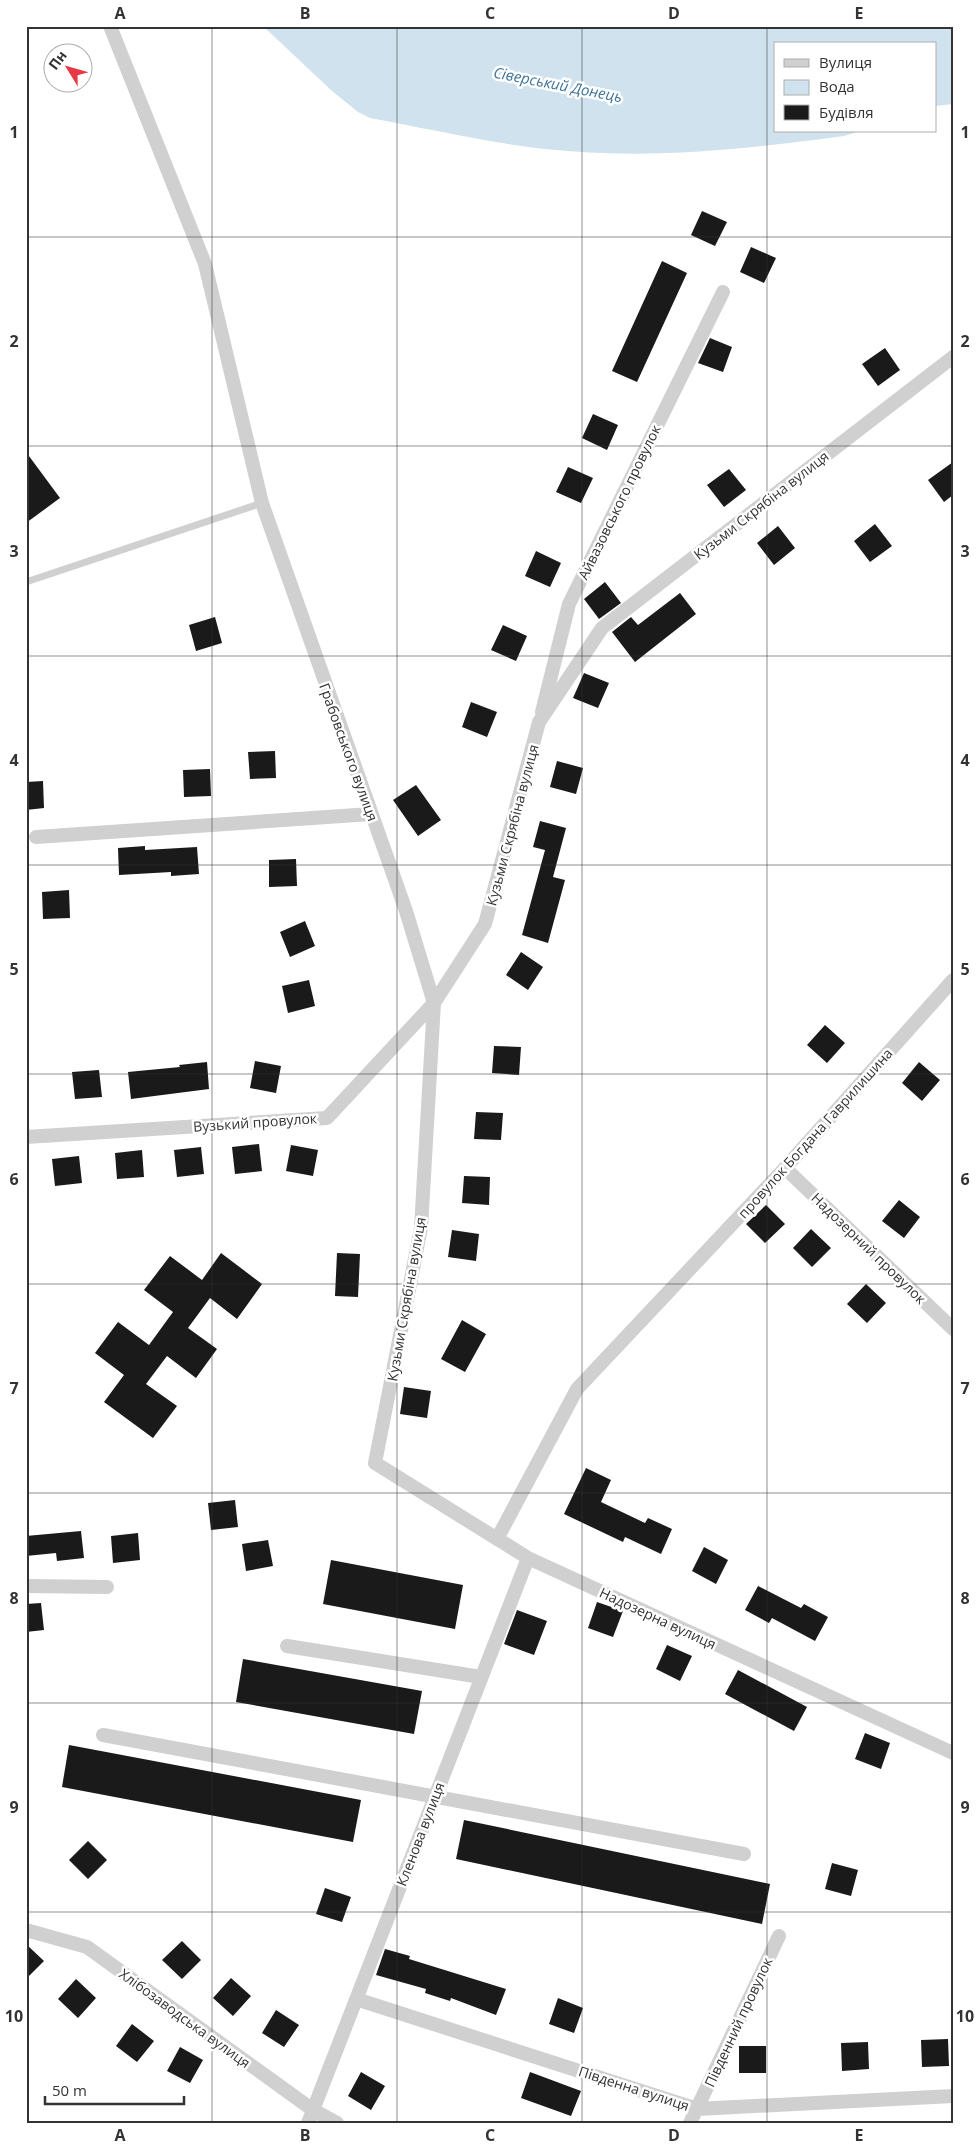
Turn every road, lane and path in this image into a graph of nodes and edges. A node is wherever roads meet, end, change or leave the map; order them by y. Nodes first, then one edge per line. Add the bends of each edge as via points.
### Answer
1 (110, 26) edge
2 (723, 292) dead end
3 (953, 358) edge
4 (262, 503) junction
5 (26, 582) edge
6 (539, 722) junction
7 (371, 814) junction
8 (36, 837) dead end
9 (953, 980) edge
10 (434, 1003) junction
11 (26, 1137) edge
12 (785, 1168) junction
13 (953, 1328) edge
14 (375, 1463) joint
15 (497, 1539) junction
16 (528, 1558) junction
17 (26, 1586) edge
18 (107, 1587) dead end
19 (287, 1646) dead end
20 (481, 1677) junction
21 (103, 1735) dead end
22 (953, 1753) edge
23 (435, 1797) junction
24 (744, 1854) dead end
25 (26, 1930) edge
26 (778, 1936) dead end
27 (356, 1999) junction
28 (953, 2096) edge
29 (697, 2109) junction
30 (310, 2116) edge
31 (336, 2123) edge
32 (690, 2123) edge

1 - 4 street, Грабовського вулиця via 205,264
2 - 6 street, Айвазовського провулок via 569,604
3 - 6 street, Кузьми Скрябіна вулиця via 602,628
4 - 5 lane
4 - 7 street, Грабовського вулиця
6 - 10 street, Кузьми Скрябіна вулиця via 485,924
7 - 8 street
7 - 10 street, Грабовського вулиця via 406,911
9 - 12 street, провулок Богдана Гаврилишина
10 - 11 street, Вузький провулок via 327,1118
10 - 14 street, Кузьми Скрябіна вулиця via 421,1228
12 - 13 street, Надозерний провулок
12 - 15 street, провулок Богдана Гаврилишина via 577,1389
14 - 15 street, Надозерна вулиця
15 - 16 street, Надозерна вулиця
16 - 20 street, Кленова вулиця
16 - 22 street, Надозерна вулиця
17 - 18 street
19 - 20 street
20 - 23 street, Кленова вулиця
21 - 23 street
23 - 24 street
23 - 27 street, Кленова вулиця
25 - 30 street, Хлібозаводська вулиця via 87,1947
26 - 29 street, Південний провулок
27 - 29 street, Південна вулиця
27 - 30 street, Кленова вулиця
28 - 29 street, Південна вулиця
29 - 32 street, Південний провулок
30 - 31 street, Хлібозаводська вулиця

